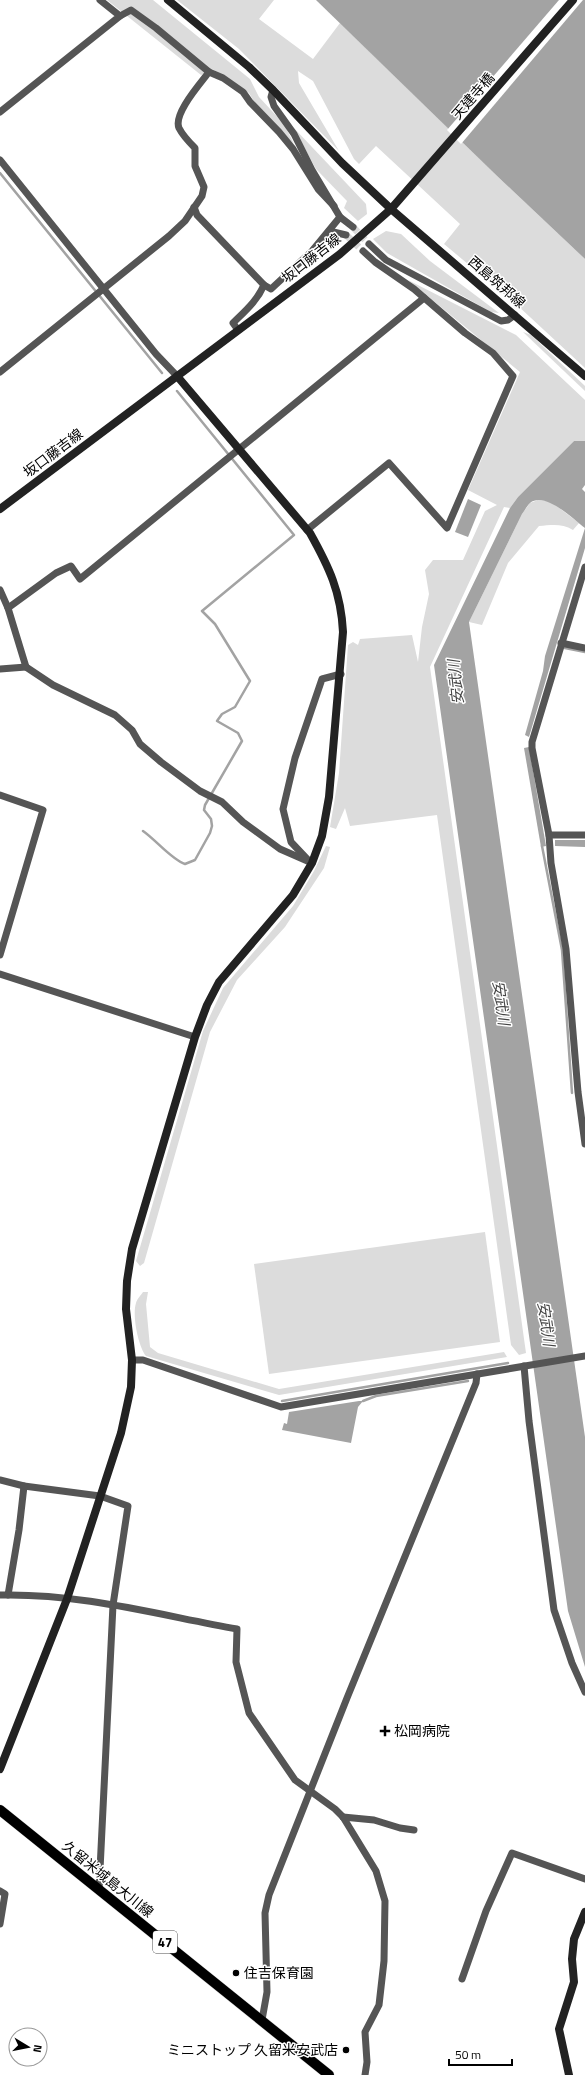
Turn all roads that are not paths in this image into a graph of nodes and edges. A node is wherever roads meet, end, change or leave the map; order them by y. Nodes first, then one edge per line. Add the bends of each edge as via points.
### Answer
1 (100, 0) edge
2 (168, 0) edge
3 (573, 0) edge
4 (120, 16) junction
5 (209, 72) junction
6 (273, 90) junction
7 (0, 112) edge
8 (0, 160) edge
9 (334, 206) junction
10 (194, 207) junction
11 (391, 209) junction
12 (340, 217) junction
13 (353, 227) tunnel mouth
14 (329, 231) junction
15 (346, 235) tunnel mouth
16 (369, 244) tunnel mouth
17 (363, 251) tunnel mouth
18 (264, 285) junction
19 (103, 289) junction
20 (424, 298) junction
21 (515, 315) junction
22 (238, 330) junction
23 (0, 372) edge
24 (177, 376) junction
25 (585, 376) edge
26 (240, 449) junction
27 (0, 509) edge
28 (307, 530) junction
29 (585, 567) edge
30 (0, 590) edge
31 (8, 608) junction
32 (561, 643) junction
33 (585, 648) edge
34 (26, 667) junction
35 (0, 669) edge
36 (341, 674) junction
37 (0, 795) edge
38 (549, 835) junction
39 (585, 835) edge
40 (312, 863) junction
41 (0, 955) edge
42 (0, 974) edge
43 (195, 1037) junction
44 (585, 1144) edge
45 (582, 1356) edge
46 (132, 1360) junction
47 (527, 1365) junction
48 (477, 1374) junction
49 (0, 1480) edge
50 (24, 1486) junction
51 (100, 1496) junction
52 (0, 1595) edge
53 (8, 1595) junction
54 (67, 1600) junction
55 (113, 1604) junction
56 (585, 1692) edge
57 (0, 1769) edge
58 (310, 1792) junction
59 (0, 1810) edge
60 (343, 1817) junction
61 (414, 1830) dead end
62 (585, 1879) edge
63 (99, 1890) junction
64 (0, 1891) edge
65 (585, 1912) edge
66 (0, 1924) edge
67 (462, 1978) dead end
68 (262, 2020) junction
69 (329, 2075) edge
70 (365, 2075) edge
71 (569, 2075) edge

1 - 4 street
2 - 6 street
3 - 11 street, 天建寺橋
4 - 5 street via 130,10
4 - 7 street
5 - 9 street via 243,92 293,149 318,189
5 - 10 street via 178,117 179,127 185,138 195,148 195,166 204,187 202,196
6 - 9 street via 271,97 274,106 294,134
6 - 11 street via 342,163
8 - 19 street
9 - 12 street
10 - 18 street via 197,215
10 - 19 street via 185,221 169,236
11 - 21 street, 西島筑邦線
11 - 22 street, 坂口藤吉線 via 340,254
12 - 13 street
12 - 14 street
14 - 15 street
14 - 18 street via 278,284 271,289
16 - 21 street via 386,260 501,321
17 - 20 street
18 - 22 street via 250,307 233,323
19 - 23 street
19 - 24 street
20 - 26 street
20 - 28 street via 493,353 513,376 446,528 389,463
21 - 25 street, 西島筑邦線
22 - 24 street, 坂口藤吉線
24 - 26 street
24 - 27 street, 坂口藤吉線
26 - 28 street
26 - 31 street via 80,579 71,566 65,568 45,583 28,591
28 - 36 street via 327,562 335,582 342,614
29 - 32 street
30 - 31 street
31 - 34 street
32 - 33 street
32 - 38 street via 532,742
34 - 35 street
34 - 40 street via 53,685 115,715 132,730 140,744 166,766 200,791 222,802 243,822 280,848
36 - 40 street via 329,797 322,836
36 - 40 street via 322,679 295,758 283,809 291,842
37 - 41 street via 43,810
38 - 39 street
38 - 44 street via 551,863 566,949
40 - 43 street via 293,895 219,982
42 - 43 street
43 - 46 street via 132,1249 126,1309
45 - 47 street
46 - 48 street via 143,1360 282,1407
46 - 51 street via 131,1387 121,1433
47 - 48 street
47 - 56 street via 530,1421 554,1610
48 - 58 street via 476,1382
49 - 50 street
50 - 51 street
50 - 53 street
51 - 54 street
51 - 55 street via 128,1506
52 - 53 street
53 - 54 street
54 - 55 street
54 - 57 street
55 - 58 street via 237,1629 236,1662 249,1713 295,1780
55 - 63 street
58 - 60 street
58 - 68 street via 269,1895 265,1913 268,1992
59 - 63 main road, 久留米城島大川線 / 47
60 - 61 street via 374,1820
60 - 70 street via 376,1871 386,1901 384,1961 379,2005 365,2032
62 - 67 street via 512,1852 486,1911
63 - 68 main road, 久留米城島大川線 / 47
64 - 66 street via 5,1894
65 - 71 street via 574,1939 574,1982 559,2029
68 - 69 main road, 久留米城島大川線 / 47

